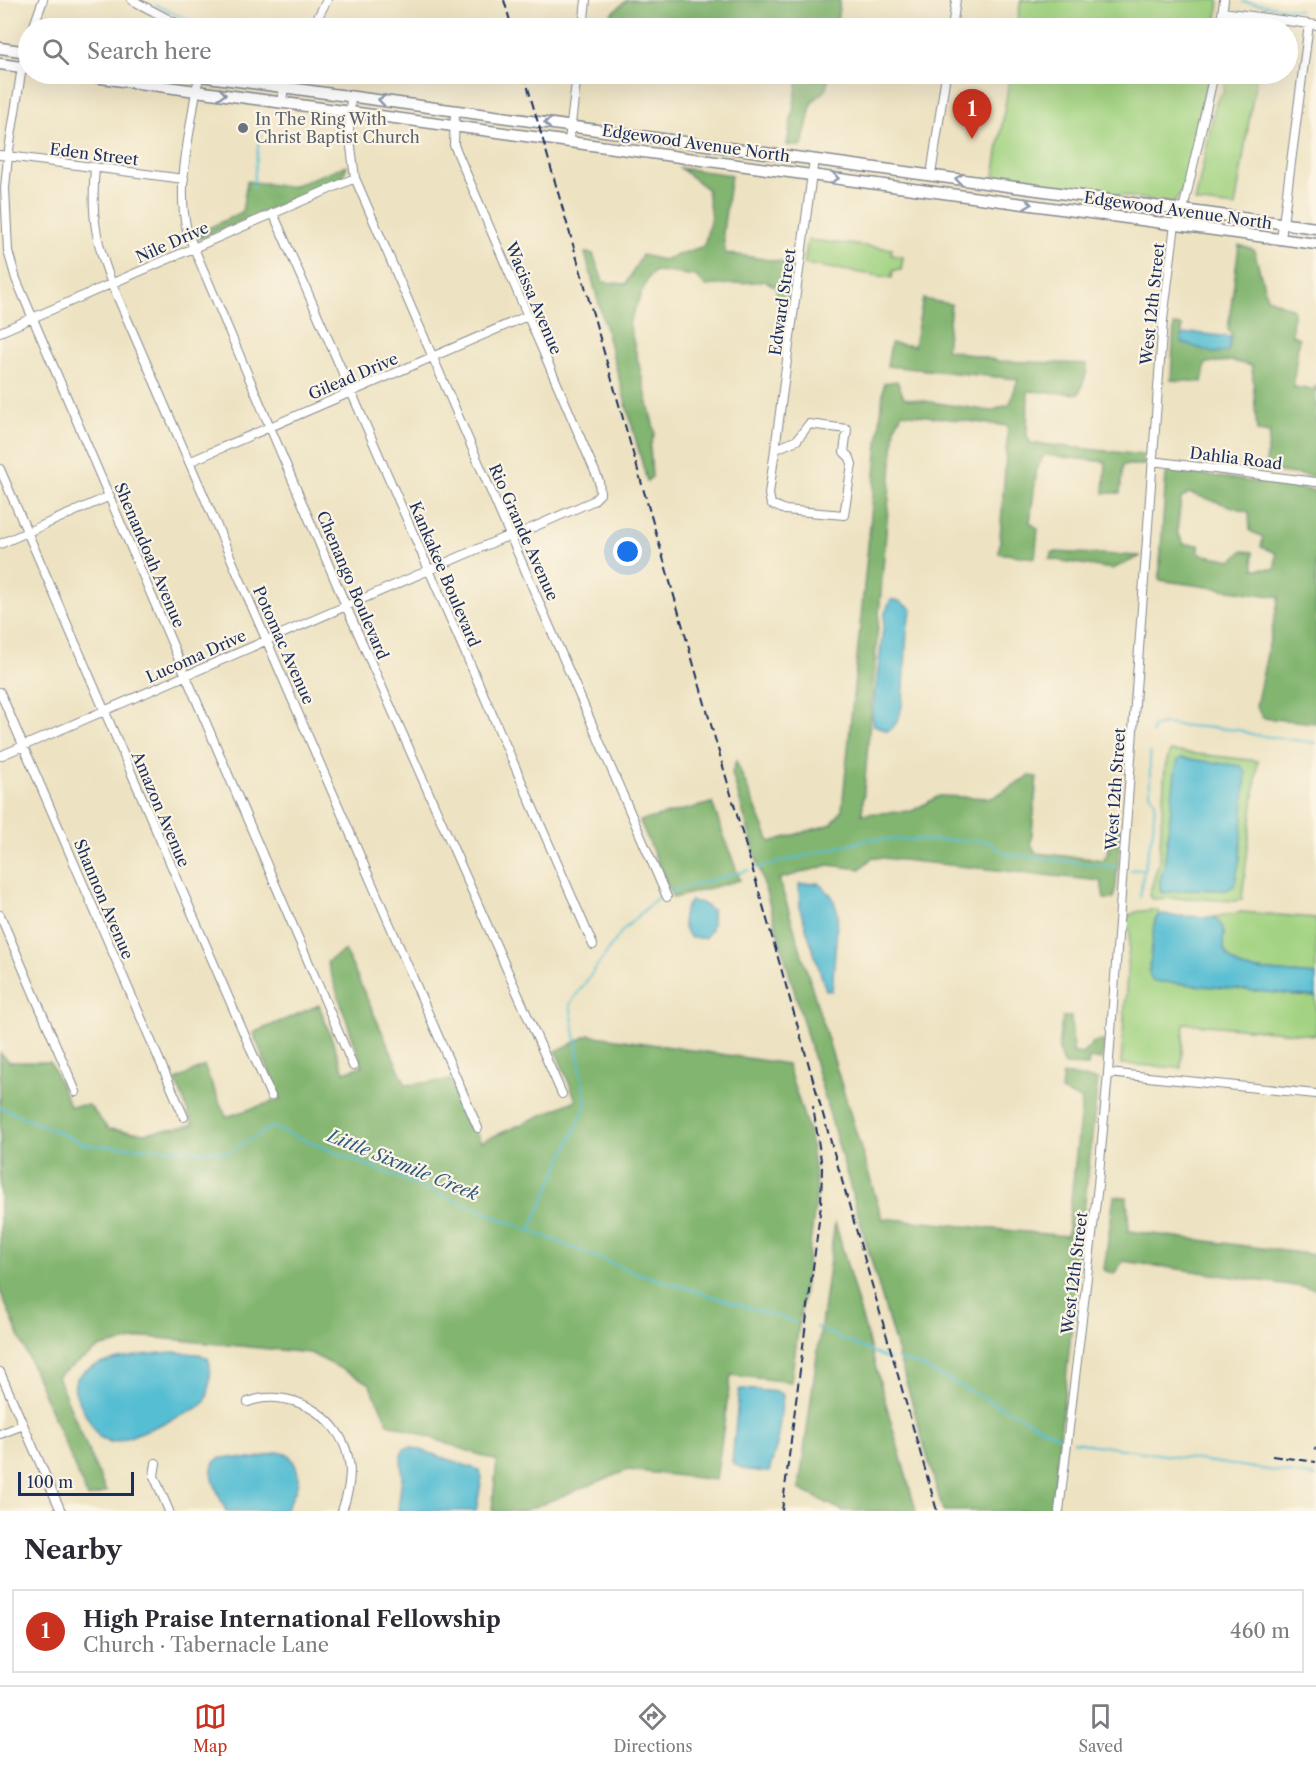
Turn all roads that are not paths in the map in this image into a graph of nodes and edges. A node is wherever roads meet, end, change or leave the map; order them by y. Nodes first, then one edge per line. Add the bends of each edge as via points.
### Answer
1 (44, 0) edge
2 (132, 0) edge
3 (327, 0) edge
4 (586, 0) edge
5 (956, 0) edge
6 (1224, 0) edge
7 (1223, 12) junction
8 (37, 18) edge
9 (166, 18) edge
10 (317, 18) edge
11 (584, 18) edge
12 (953, 18) edge
13 (1222, 18) edge
14 (1268, 18) edge
15 (1298, 22) edge
16 (1313, 24) edge
17 (0, 48) edge
18 (18, 51) edge
19 (0, 64) edge
20 (18, 66) edge
21 (21, 84) edge
22 (150, 84) edge
23 (198, 84) edge
24 (265, 84) edge
25 (285, 84) edge
26 (576, 84) edge
27 (945, 84) edge
28 (1212, 84) edge
29 (284, 87) junction
30 (196, 90) junction
31 (351, 96) junction
32 (282, 102) junction
33 (455, 110) junction
34 (349, 111) junction
35 (453, 125) junction
36 (571, 126) junction
37 (569, 141) junction
38 (4, 156) edge
39 (814, 159) junction
40 (95, 167) junction
41 (812, 174) junction
42 (931, 176) junction
43 (355, 178) junction
44 (184, 179) junction
45 (997, 184) junction
46 (995, 200) junction
47 (1183, 210) junction
48 (273, 213) junction
49 (1175, 224) junction
50 (1283, 224) junction
51 (1316, 228) edge
52 (1281, 239) junction
53 (1316, 244) edge
54 (193, 248) junction
55 (112, 284) junction
56 (527, 316) junction
57 (32, 318) junction
58 (0, 332) edge
59 (433, 357) junction
60 (351, 391) junction
61 (270, 426) junction
62 (776, 449) junction
63 (1152, 461) junction
64 (189, 462) junction
65 (0, 470) edge
66 (1316, 482) edge
67 (600, 494) joint
68 (110, 496) junction
69 (28, 532) junction
70 (511, 537) junction
71 (0, 544) edge
72 (428, 570) junction
73 (346, 606) junction
74 (266, 640) junction
75 (186, 674) junction
76 (0, 692) edge
77 (104, 710) junction
78 (23, 746) junction
79 (0, 756) edge
80 (667, 897) dead end
81 (0, 915) edge
82 (593, 945) dead end
83 (353, 1066) dead end
84 (1108, 1073) junction
85 (76, 1092) dead end
86 (562, 1094) dead end
87 (1316, 1094) edge
88 (271, 1096) dead end
89 (184, 1117) dead end
90 (478, 1128) dead end
91 (0, 1372) edge
92 (248, 1402) dead end
93 (23, 1425) junction
94 (0, 1434) edge
95 (156, 1463) dead end
96 (61, 1511) edge
97 (169, 1511) edge
98 (342, 1511) edge
99 (1059, 1511) edge

1 - 8 street
2 - 9 street
3 - 10 street
4 - 11 street
5 - 12 street
6 - 7 street
7 - 13 street
7 - 14 street
15 - 16 street
16 - 50 street
17 - 18 main road
19 - 20 main road
21 - 38 street, Shenandoah Avenue
22 - 30 main road, Edgewood Avenue North
23 - 30 street, Chenango Boulevard
24 - 29 main road, Edgewood Avenue North
25 - 29 street
26 - 36 street
27 - 42 street
28 - 47 street, West 12th Street
29 - 31 main road, Edgewood Avenue North
29 - 32 street
30 -> 32 main road, Edgewood Avenue North
30 - 44 street, Chenango Boulevard
33 -> 31 main road, Edgewood Avenue North
31 - 34 street, Rio Grande Avenue
32 - 34 main road, Edgewood Avenue North
33 - 35 street, Wacissa Avenue
36 -> 33 main road, Edgewood Avenue North
34 - 35 main road, Edgewood Avenue North
34 - 43 street, Rio Grande Avenue
35 - 37 main road, Edgewood Avenue North
35 - 56 street, Wacissa Avenue via 454,145
36 - 37 street
36 - 39 main road, Edgewood Avenue North
37 - 41 main road, Edgewood Avenue North
38 - 40 street, Eden Street
38 - 57 street, Shenandoah Avenue via 8,251
39 - 41 street, Edward Street
39 - 42 main road, Edgewood Avenue North
40 - 44 street, Eden Street
40 - 55 street, Potomac Avenue via 93,218
41 -> 46 main road, Edgewood Avenue North
41 - 62 street, Edward Street
45 -> 42 main road, Edgewood Avenue North
43 - 48 street, Nile Drive
43 - 59 street, Rio Grande Avenue
44 - 54 street, Chenango Boulevard via 184,218
45 - 46 street
45 - 47 main road, Edgewood Avenue North
46 -> 49 main road, Edgewood Avenue North
47 - 49 street, West 12th Street
47 - 50 main road, Edgewood Avenue North
48 - 54 street, Nile Drive
48 - 60 street, Kankakee Boulevard
49 - 52 main road, Edgewood Avenue North
49 - 63 street, West 12th Street
50 - 51 main road, Edgewood Avenue North
50 - 52 street
52 - 53 main road, Edgewood Avenue North
54 - 55 street, Nile Drive
54 - 61 street, Chenango Boulevard
55 - 57 street, Nile Drive
55 - 64 street, Potomac Avenue
56 - 59 street, Gilead Drive
56 - 67 street, Wacissa Avenue via 599,481
57 - 58 street, Nile Drive
57 - 68 street, Shenandoah Avenue
59 - 60 street, Gilead Drive
59 - 70 street, Rio Grande Avenue
60 - 61 street, Gilead Drive
60 - 72 street, Kankakee Boulevard
61 - 64 street, Gilead Drive
61 - 73 street, Chenango Boulevard
62 - 62 street, Edward Street via 771,504 785,510 844,515 852,464 844,452 847,429 809,424 797,440
63 - 66 street, Dahlia Road
63 - 84 street, West 12th Street
64 - 74 street, Potomac Avenue
65 - 69 street, Amazon Avenue
67 - 70 street, Lucoma Drive via 593,501
68 - 69 street
68 - 75 street, Shenandoah Avenue
69 - 71 street
69 - 77 street, Amazon Avenue
70 - 72 street, Lucoma Drive
70 - 80 street, Rio Grande Avenue
72 - 73 street, Lucoma Drive
72 - 82 street, Kankakee Boulevard
73 - 74 street, Lucoma Drive
73 - 86 street, Chenango Boulevard
74 - 75 street, Lucoma Drive
74 - 90 street, Potomac Avenue
75 - 77 street, Lucoma Drive
75 - 83 street, Shenandoah Avenue
76 - 78 street, Shannon Avenue
77 - 78 street, Lucoma Drive
77 - 88 street, Amazon Avenue
78 - 79 street, Lucoma Drive
78 - 89 street, Shannon Avenue
81 - 85 street
84 - 87 street
84 - 99 street, West 12th Street
91 - 93 street
92 - 98 street via 278,1397 310,1408 338,1432 350,1471
93 - 94 street
93 - 96 street
95 - 97 street via 154,1476

